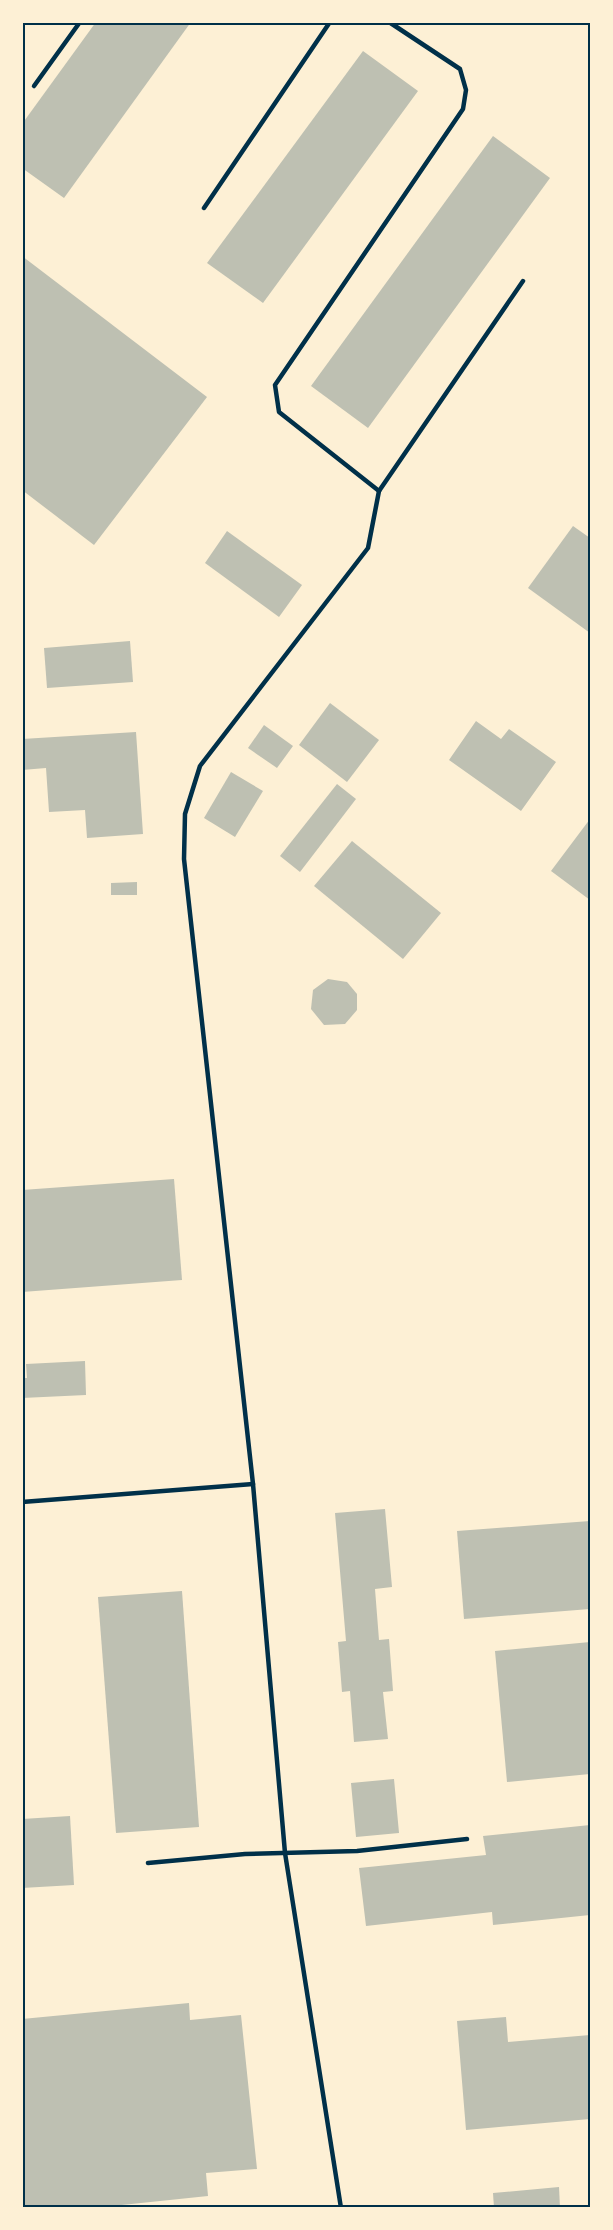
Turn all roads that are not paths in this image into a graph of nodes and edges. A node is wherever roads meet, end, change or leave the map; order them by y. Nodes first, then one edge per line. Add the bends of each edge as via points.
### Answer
1 (80, 22) edge
2 (330, 22) edge
3 (389, 22) edge
4 (34, 86) dead end
5 (204, 208) dead end
6 (523, 281) dead end
7 (379, 491) junction
8 (253, 1484) junction
9 (22, 1502) edge
10 (467, 1839) dead end
11 (285, 1853) junction
12 (148, 1863) dead end
13 (341, 2208) edge

1 - 4 lane
2 - 5 lane
3 - 7 lane via 460,69 466,90 463,110 274,385 279,412
6 - 7 lane
7 - 8 lane via 368,548 200,766 185,814 184,859
8 - 9 lane
8 - 11 lane
10 - 11 lane via 357,1851
11 - 12 lane
11 - 13 lane

